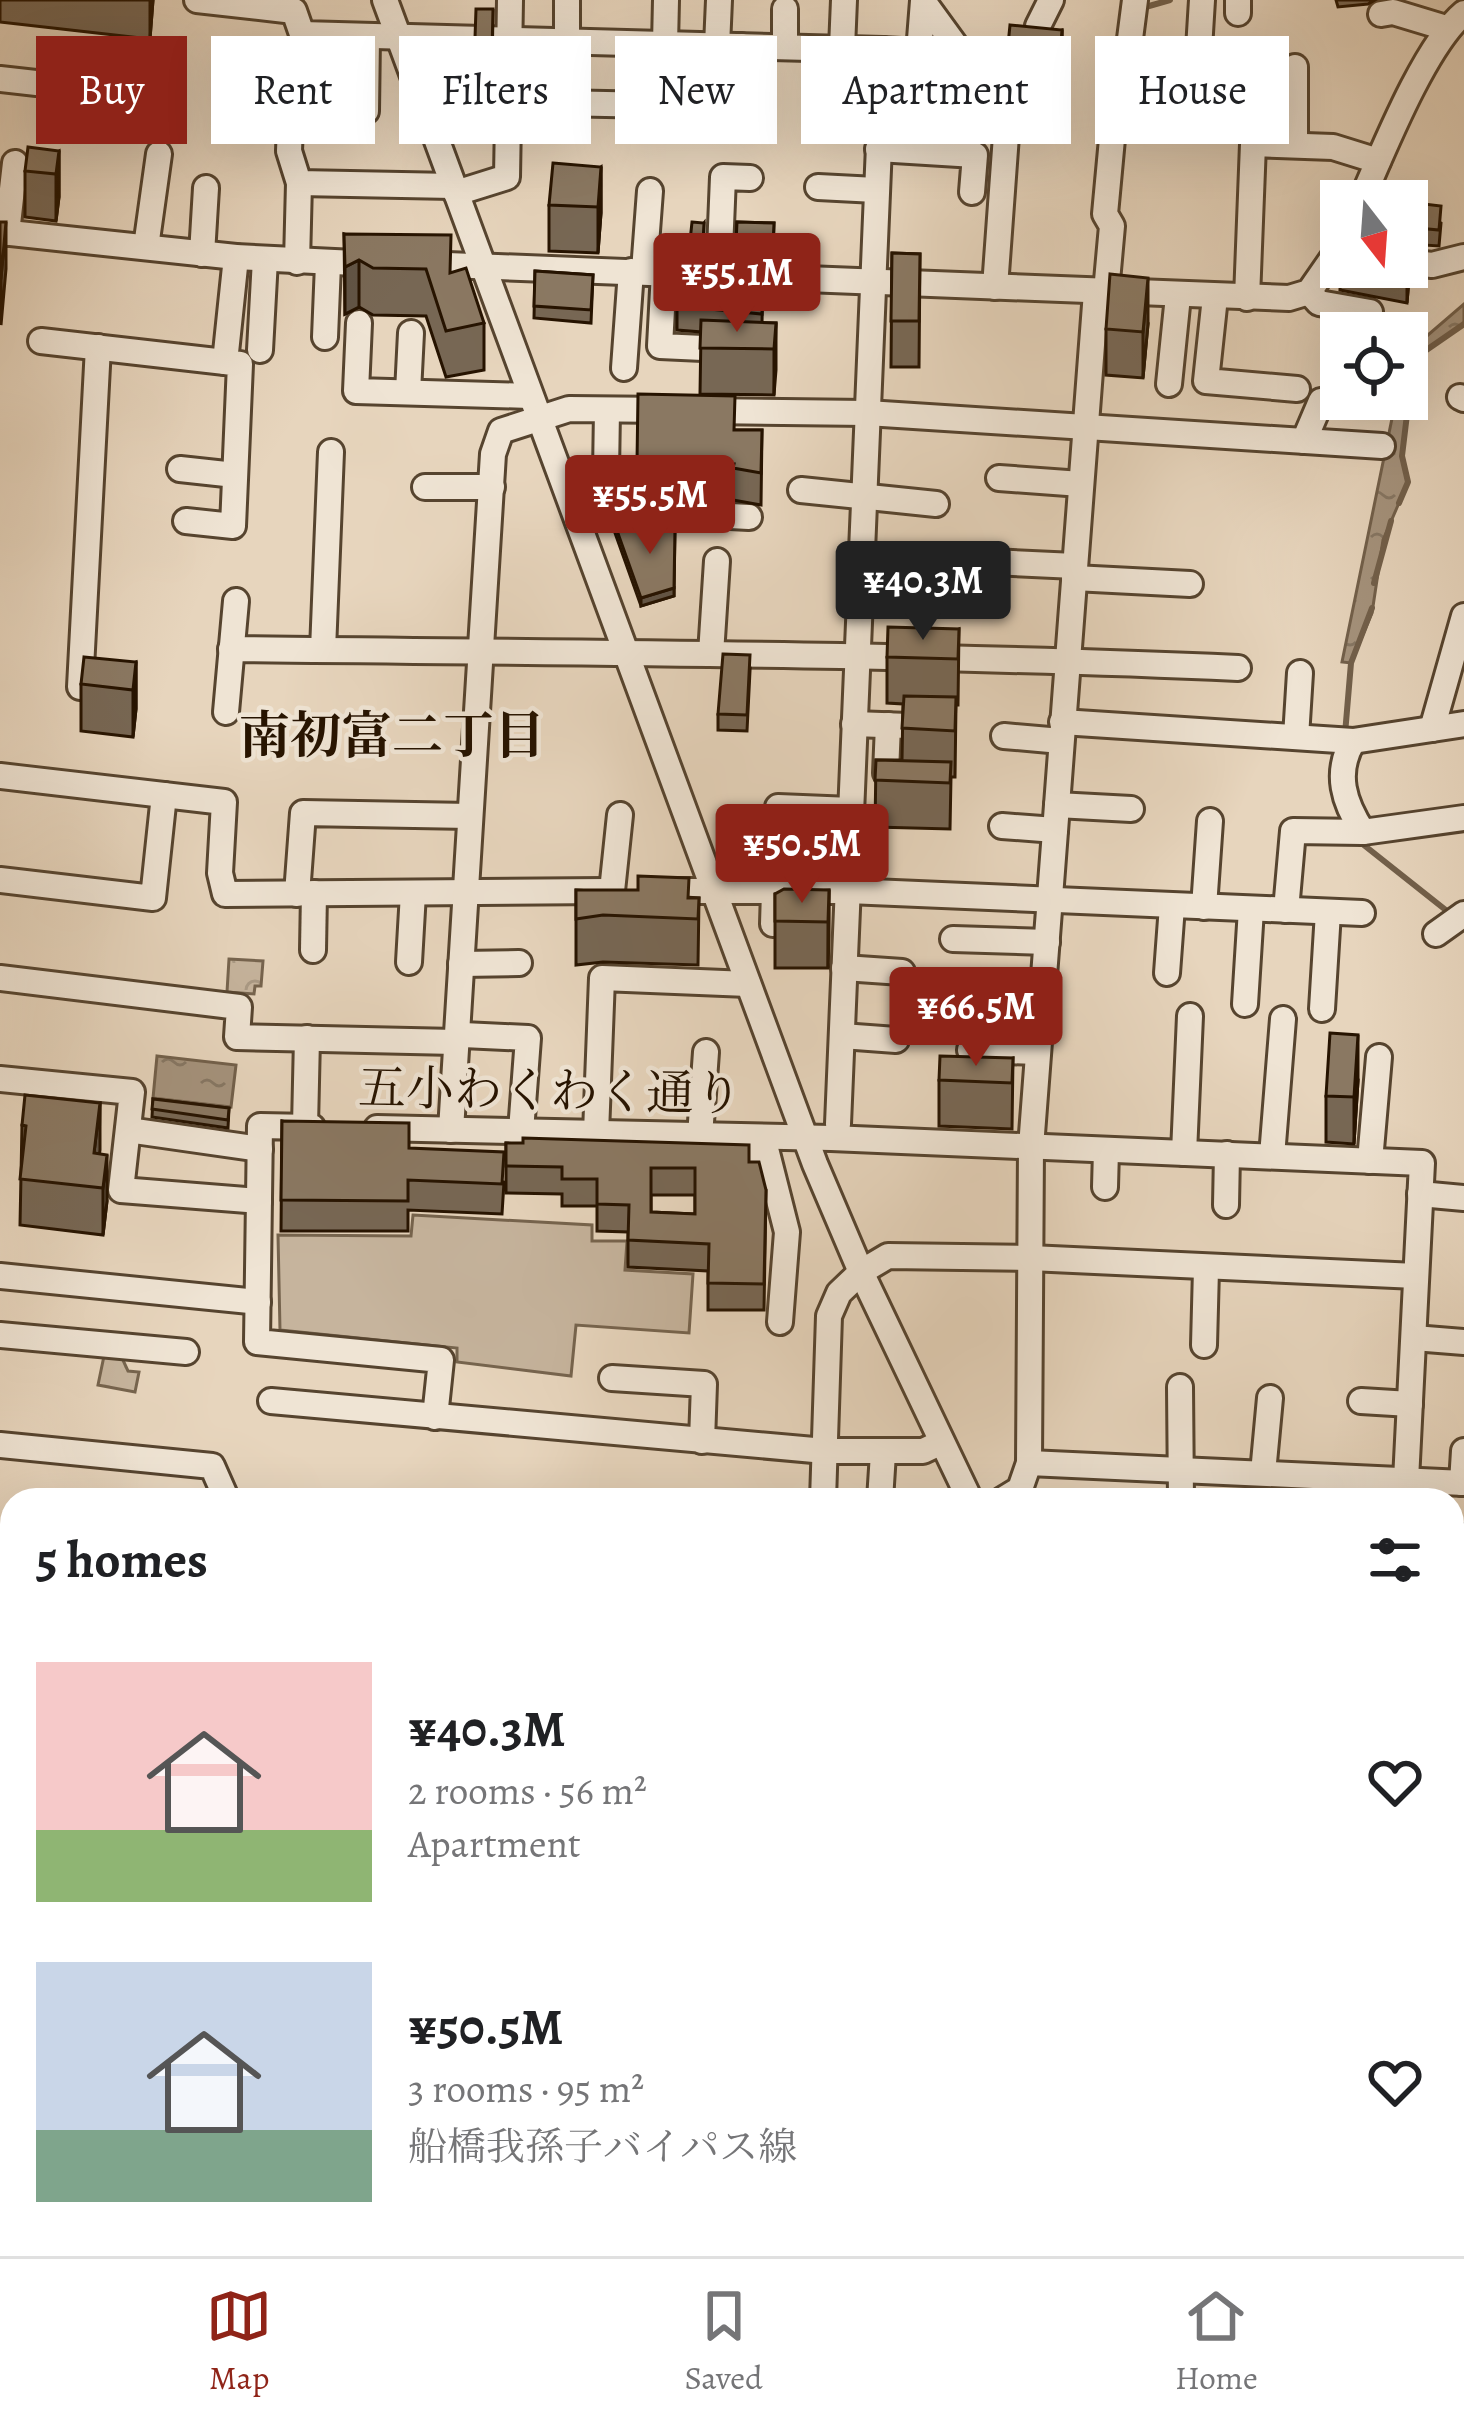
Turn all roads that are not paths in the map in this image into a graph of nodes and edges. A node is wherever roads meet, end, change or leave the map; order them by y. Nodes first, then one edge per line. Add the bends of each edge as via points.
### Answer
1 (196, 0) edge
2 (386, 0) edge
3 (510, 0) edge
4 (567, 0) edge
5 (666, 0) edge
6 (719, 0) edge
7 (844, 0) edge
8 (1051, 0) edge
9 (1135, 0) edge
10 (1202, 0) edge
11 (785, 9) dead end
12 (1381, 14) dead end
13 (1455, 21) edge
14 (1038, 26) edge
15 (334, 36) edge
16 (509, 36) edge
17 (567, 36) edge
18 (665, 36) edge
19 (727, 36) edge
20 (842, 36) edge
21 (921, 36) edge
22 (949, 36) edge
23 (1130, 36) edge
24 (1199, 36) edge
25 (375, 38) edge
26 (399, 38) joint
27 (777, 47) edge
28 (785, 47) junction
29 (801, 47) edge
30 (1294, 67) dead end
31 (0, 79) edge
32 (36, 83) edge
33 (289, 144) edge
34 (437, 144) edge
35 (507, 144) edge
36 (878, 144) edge
37 (1006, 144) edge
38 (1112, 144) edge
39 (1295, 144) junction
40 (878, 149) junction
41 (159, 154) dead end
42 (1378, 161) junction
43 (15, 163) dead end
44 (750, 178) dead end
45 (1369, 180) edge
46 (298, 183) junction
47 (818, 187) dead end
48 (206, 188) dead end
49 (454, 190) junction
50 (876, 190) junction
51 (650, 191) dead end
52 (973, 193) dead end
53 (4, 232) edge
54 (146, 248) junction
55 (202, 254) junction
56 (236, 256) junction
57 (1464, 257) edge
58 (266, 259) junction
59 (296, 262) junction
60 (328, 264) junction
61 (482, 265) junction
62 (1428, 265) edge
63 (646, 271) junction
64 (719, 274) junction
65 (1320, 277) edge
66 (872, 281) junction
67 (995, 286) junction
68 (1101, 292) junction
69 (1309, 292) junction
70 (1178, 296) junction
71 (1215, 297) junction
72 (1247, 298) junction
73 (1370, 312) edge
74 (359, 323) dead end
75 (411, 333) dead end
76 (325, 337) dead end
77 (41, 341) dead end
78 (98, 347) junction
79 (703, 348) edge
80 (260, 350) dead end
81 (225, 362) junction
82 (624, 368) dead end
83 (1169, 384) dead end
84 (1297, 389) dead end
85 (409, 392) junction
86 (1320, 403) edge
87 (534, 407) junction
88 (607, 410) junction
89 (867, 413) junction
90 (1086, 428) junction
91 (1304, 441) junction
92 (1382, 446) dead end
93 (331, 452) dead end
94 (181, 469) dead end
95 (235, 475) junction
96 (999, 478) dead end
97 (1082, 484) junction
98 (425, 487) dead end
99 (491, 487) junction
100 (801, 490) dead end
101 (863, 497) junction
102 (936, 504) dead end
103 (616, 510) junction
104 (749, 517) dead end
105 (186, 521) dead end
106 (578, 521) junction
107 (717, 561) dead end
108 (992, 562) dead end
109 (1074, 572) junction
110 (1190, 584) dead end
111 (236, 601) dead end
112 (1464, 616) edge
113 (231, 650) junction
114 (323, 650) junction
115 (626, 653) junction
116 (480, 654) junction
117 (711, 654) junction
118 (857, 657) junction
119 (1066, 660) junction
120 (1238, 668) dead end
121 (1300, 673) dead end
122 (80, 687) edge
123 (226, 712) dead end
124 (854, 724) junction
125 (1464, 724) edge
126 (888, 725) junction
127 (952, 728) edge
128 (1432, 730) junction
129 (1062, 731) junction
130 (1004, 736) dead end
131 (1296, 737) junction
132 (1353, 741) junction
133 (886, 773) edge
134 (0, 776) edge
135 (910, 790) edge
136 (164, 795) junction
137 (851, 799) junction
138 (778, 807) dead end
139 (1131, 809) dead end
140 (620, 815) dead end
141 (470, 816) junction
142 (1056, 818) junction
143 (1464, 818) edge
144 (1210, 821) dead end
145 (1002, 826) dead end
146 (1363, 832) junction
147 (0, 880) edge
148 (713, 890) junction
149 (612, 891) junction
150 (774, 891) junction
151 (848, 891) junction
152 (413, 892) junction
153 (466, 892) junction
154 (305, 894) junction
155 (1050, 901) junction
156 (1172, 906) junction
157 (1204, 907) junction
158 (1251, 909) junction
159 (1286, 910) junction
160 (1328, 912) junction
161 (1362, 914) dead end
162 (773, 923) edge
163 (953, 939) dead end
164 (1047, 942) junction
165 (313, 950) dead end
166 (409, 962) dead end
167 (519, 963) dead end
168 (461, 964) junction
169 (844, 968) junction
170 (902, 972) dead end
171 (1167, 973) dead end
172 (0, 978) edge
173 (748, 984) junction
174 (1245, 1004) dead end
175 (1322, 1009) dead end
176 (1190, 1016) dead end
177 (1283, 1019) dead end
178 (842, 1036) junction
179 (307, 1038) junction
180 (896, 1040) dead end
181 (455, 1042) junction
182 (970, 1050) dead end
183 (706, 1052) dead end
184 (1038, 1052) junction
185 (1379, 1057) dead end
186 (0, 1079) edge
187 (838, 1124) dead end
188 (305, 1126) junction
189 (128, 1130) junction
190 (451, 1130) junction
191 (520, 1131) junction
192 (596, 1133) junction
193 (700, 1136) junction
194 (806, 1138) junction
195 (260, 1144) junction
196 (765, 1147) junction
197 (1031, 1147) junction
198 (1106, 1150) junction
199 (1184, 1153) junction
200 (1227, 1154) junction
201 (1272, 1156) junction
202 (1370, 1161) junction
203 (1105, 1186) dead end
204 (1420, 1194) junction
205 (1464, 1198) edge
206 (259, 1201) junction
207 (1226, 1205) dead end
208 (1030, 1258) junction
209 (1206, 1269) junction
210 (861, 1272) junction
211 (0, 1276) edge
212 (1416, 1276) junction
213 (258, 1302) junction
214 (780, 1322) dead end
215 (0, 1335) edge
216 (1414, 1339) junction
217 (1464, 1342) edge
218 (1204, 1345) dead end
219 (186, 1352) dead end
220 (612, 1378) dead end
221 (1180, 1387) dead end
222 (1270, 1398) dead end
223 (1361, 1400) dead end
224 (271, 1401) dead end
225 (1410, 1404) junction
226 (436, 1417) junction
227 (702, 1442) junction
228 (940, 1443) junction
229 (0, 1445) edge
230 (825, 1451) junction
231 (1464, 1451) edge
232 (883, 1453) junction
233 (1029, 1463) junction
234 (1180, 1469) junction
235 (1263, 1473) junction
236 (1463, 1483) edge
237 (221, 1488) edge
238 (823, 1488) edge
239 (881, 1488) edge
240 (964, 1488) edge
241 (1020, 1488) edge
242 (1181, 1488) edge
243 (1389, 1488) edge
244 (1406, 1488) edge
245 (1422, 1488) edge

1 - 15 street via 294,11 302,34
2 - 26 street
3 - 16 street
4 - 17 street
5 - 18 street
6 - 19 street
7 - 20 street
8 - 14 street
9 - 23 street
10 - 24 street
11 - 28 street
12 - 13 street
13 - 42 street
21 - 22 street via 923,1
25 - 26 street
27 - 28 street
28 - 29 street
30 - 39 street
31 - 32 street
33 - 46 street
34 - 49 street
35 - 49 street via 507,177
36 - 40 street
37 - 67 street
38 - 68 street via 1105,214 1112,226
39 - 42 street
39 - 72 street via 1253,144
40 - 50 street
40 - 52 street via 975,155
41 - 54 street
42 - 45 street
43 - 53 street
44 - 64 street via 723,177
46 - 49 street
46 - 59 street
47 - 50 street
48 - 55 street
49 - 61 street
50 - 66 street
51 - 63 street
53 - 54 street
54 - 55 street
55 - 56 street
56 - 58 street
56 - 81 street
57 - 62 street
58 - 59 street
58 - 80 street
59 - 60 street
60 - 61 street
60 - 76 street
61 - 63 street
61 - 87 street
63 - 64 street
63 - 79 street via 660,346
63 - 82 street
64 - 66 street
65 - 69 street
66 - 67 street
66 - 89 street
67 - 68 street
68 - 70 street
68 - 90 street
69 - 72 street
69 - 73 street via 1319,303
70 - 71 street
70 - 83 street
71 - 72 street
71 - 84 street via 1206,381
74 - 85 street via 356,391
75 - 85 street
77 - 78 street
78 - 81 street
78 - 122 street
81 - 95 street via 240,364
85 - 87 street
86 - 91 street
87 - 88 street
87 - 99 street via 501,431
87 - 106 street
88 - 89 street
88 - 103 street via 606,473
89 - 90 street
89 - 101 street
90 - 91 street
90 - 97 street
91 - 92 street
93 - 114 street
94 - 95 street
95 - 105 street via 233,526
96 - 97 street
97 - 109 street
98 - 99 street
99 - 116 street
100 - 101 street
101 - 102 street
101 - 118 street
103 - 104 street
103 - 106 street
106 - 115 street
107 - 117 street
108 - 109 street
109 - 110 street
109 - 119 street
111 - 113 street
112 - 128 street
113 - 114 street
113 - 123 street
114 - 116 street
115 - 116 street
115 - 117 street
115 - 148 street
116 - 141 street
117 - 118 street
118 - 119 street
118 - 124 street
119 - 120 street
119 - 129 street
121 - 131 street
124 - 126 street
124 - 137 street
125 - 128 street
126 - 127 street
126 - 133 street
128 - 132 street
129 - 130 street
129 - 131 street
129 - 142 street
131 - 132 street
132 - 146 street via 1343,786
134 - 136 street
135 - 137 street
136 - 147 street via 153,898
136 - 154 street via 224,802 225,894
137 - 138 street
137 - 151 street
139 - 142 street
140 - 149 street
141 - 153 street
141 - 154 street via 302,813
142 - 145 street
142 - 155 street
143 - 146 street
144 - 157 street
146 - 159 street via 1293,831
148 - 149 street
148 - 150 street
148 - 173 street
149 - 153 street
150 - 151 street
150 - 162 street
151 - 155 street
151 - 169 street
152 - 153 street
152 - 154 street
152 - 166 street
153 - 168 street
154 - 165 street
155 - 156 street
155 - 164 street
156 - 157 street
156 - 171 street
157 - 158 street
158 - 159 street
158 - 174 street
159 - 160 street
160 - 161 street
160 - 175 street
163 - 164 street
164 - 184 street
167 - 168 street
168 - 181 street
169 - 170 street
169 - 178 street
172 - 179 street via 239,1007 237,1037
173 - 192 street via 602,978
173 - 194 street
176 - 199 street
177 - 201 street
178 - 180 street
178 - 187 street
179 - 181 street
179 - 188 street
181 - 190 street
181 - 191 street via 464,1035 528,1038
182 - 184 street
183 - 193 street
184 - 197 street
185 - 202 street
186 - 189 street via 132,1092
188 - 190 street, 五小わくわく通り
188 - 195 street, 五小わくわく通り via 260,1126
189 - 195 street, 五小わくわく通り
189 - 206 street via 121,1190
190 - 191 street, 五小わくわく通り
191 - 192 street, 五小わくわく通り
192 - 193 street, 五小わくわく通り
193 - 196 street, 五小わくわく通り
194 - 196 street, 五小わくわく通り
194 - 197 street, 五小わくわく通り
194 - 210 street
195 - 196 street
195 - 206 street
196 - 214 street via 787,1232
197 - 198 street, 五小わくわく通り
197 - 208 street
198 - 199 street, 五小わくわく通り
198 - 203 street
199 - 200 street, 五小わくわく通り
200 - 201 street, 五小わくわく通り
200 - 207 street
201 - 202 street, 五小わくわく通り
202 - 204 street, 五小わくわく通り via 1422,1162
204 - 205 street
204 - 212 street
206 - 213 street
208 - 209 street
208 - 210 street via 888,1256
208 - 233 street
209 - 212 street
209 - 218 street
210 - 228 street
210 - 230 street via 829,1316
211 - 213 street
212 - 216 street
213 - 226 street via 257,1342 441,1360
215 - 219 street
216 - 217 street
216 - 225 street
220 - 227 street via 704,1384
221 - 234 street
222 - 235 street
223 - 225 street
224 - 226 street
225 - 244 street
226 - 227 street
227 - 230 street
228 - 232 street
228 - 240 street
229 - 237 street via 212,1466
230 - 232 street
230 - 238 street
231 - 236 street
232 - 239 street
233 - 234 street
233 - 241 street
234 - 235 street
234 - 242 street
235 - 243 street
236 - 245 street

